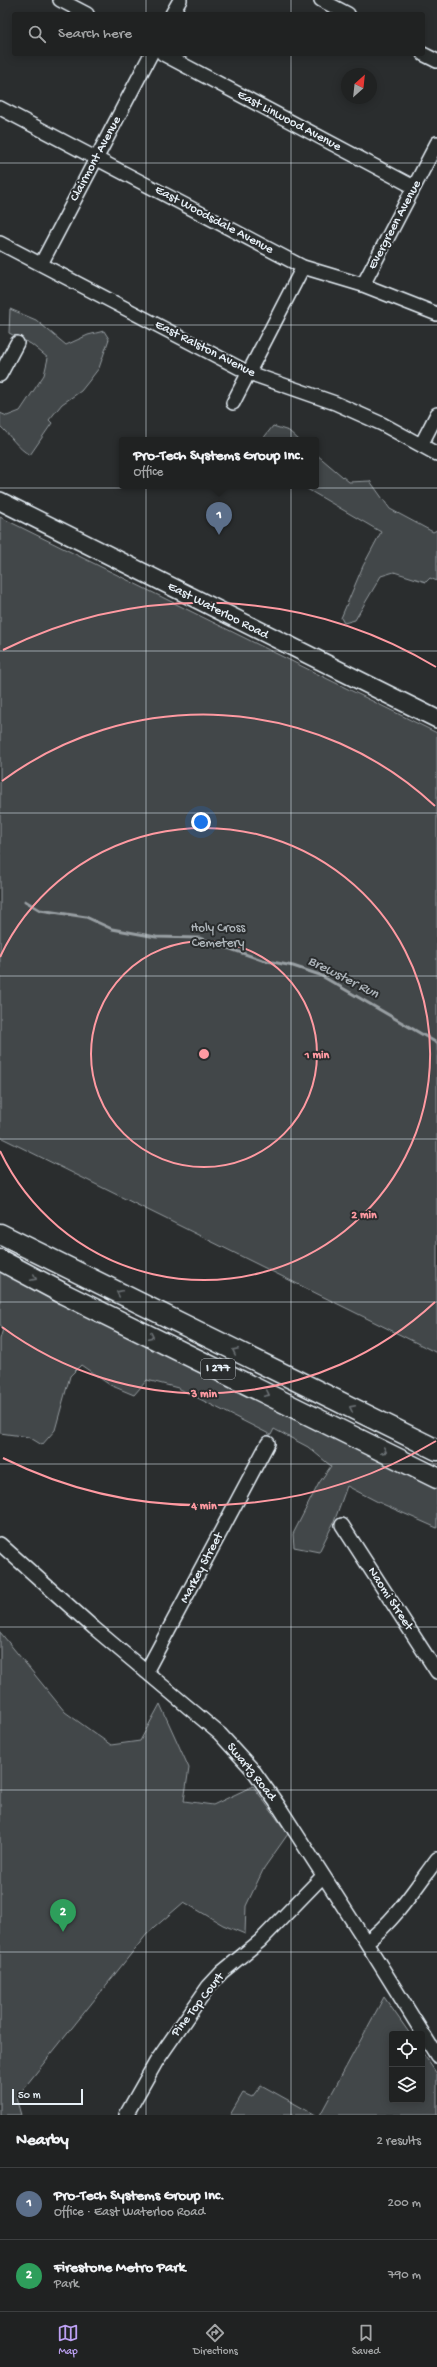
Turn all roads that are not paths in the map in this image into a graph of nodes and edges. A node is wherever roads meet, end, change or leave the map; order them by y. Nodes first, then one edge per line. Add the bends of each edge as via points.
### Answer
1 (60, 0) edge
2 (180, 0) edge
3 (321, 0) edge
4 (83, 12) edge
5 (173, 12) edge
6 (344, 12) edge
7 (425, 55) edge
8 (150, 56) edge
9 (167, 56) edge
10 (437, 61) edge
11 (0, 108) edge
12 (437, 143) edge
13 (97, 158) junction
14 (414, 187) junction
15 (0, 243) edge
16 (41, 264) junction
17 (304, 267) junction
18 (363, 284) junction
19 (437, 314) edge
20 (17, 343) dead end
21 (249, 373) junction
22 (0, 375) edge
23 (233, 403) dead end
24 (437, 414) edge
25 (421, 445) junction
26 (437, 454) edge
27 (0, 501) edge
28 (437, 719) edge
29 (0, 1234) edge
30 (0, 1260) edge
31 (268, 1443) dead end
32 (437, 1450) edge
33 (437, 1478) edge
34 (342, 1525) dead end
35 (0, 1544) edge
36 (146, 1672) junction
37 (437, 1672) edge
38 (437, 1859) edge
39 (323, 1876) junction
40 (366, 1942) junction
41 (437, 2056) edge
42 (126, 2115) edge

1 - 4 street
2 - 5 street
3 - 6 street
7 - 10 street
8 - 13 street, Clairmont Avenue
9 - 14 street, East Linwood Avenue
11 - 13 street, East Woodsdale Avenue
12 - 14 street, Evergreen Avenue
13 - 16 street, Clairmont Avenue
13 - 17 street, East Woodsdale Avenue
14 - 18 street, Evergreen Avenue
15 - 16 street, East Ralston Avenue
16 - 21 street, East Ralston Avenue
17 - 18 street, East Woodsdale Avenue
17 - 21 street
18 - 19 street, East Woodsdale Avenue
20 - 22 street
21 - 23 street
21 - 25 street, East Ralston Avenue via 335,403
24 - 25 street
25 - 26 street, East Ralston Avenue
27 - 28 main road, East Waterloo Road
32 -> 29 highway, I 277
30 -> 33 highway, I 277
31 - 36 street, Markey Street
34 - 37 street, Naomi Street
35 - 36 street, Swartz Road
36 - 39 street, Swartz Road via 220,1734 244,1759 278,1805
38 - 40 street via 393,1916
39 - 40 street, Swartz Road
39 - 42 street, Pine Top Court via 260,1941 208,1987 156,2062
40 - 41 street, Swartz Road

